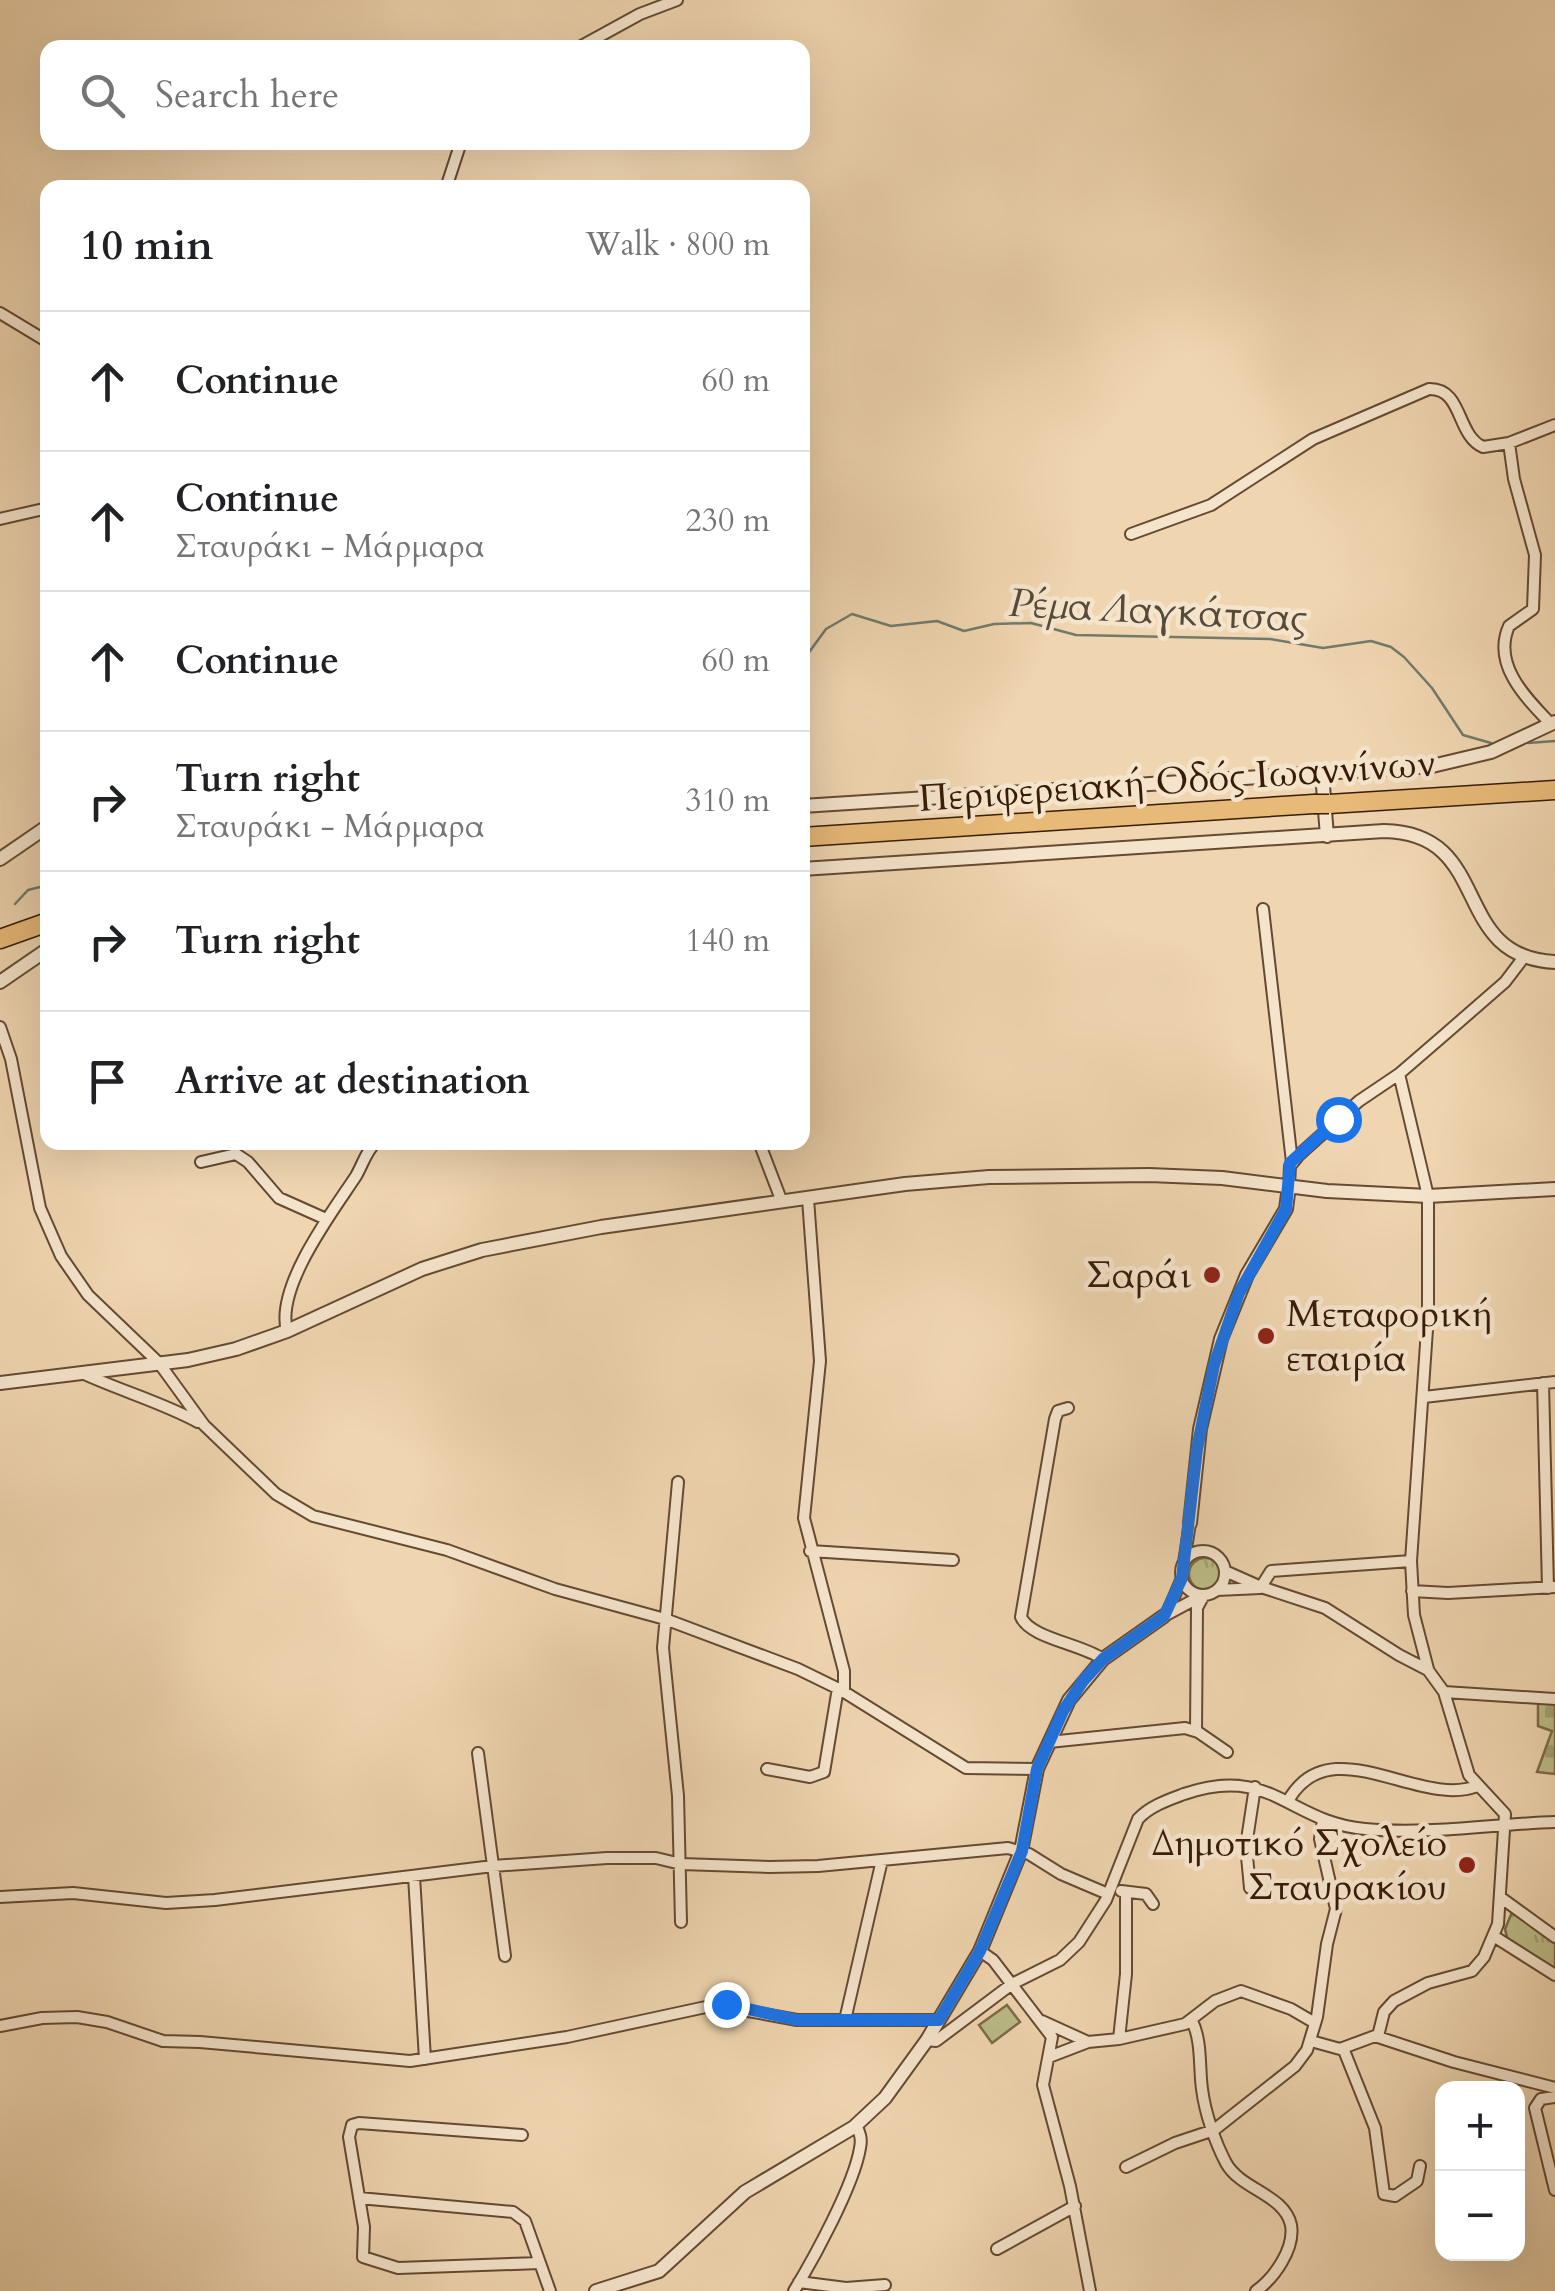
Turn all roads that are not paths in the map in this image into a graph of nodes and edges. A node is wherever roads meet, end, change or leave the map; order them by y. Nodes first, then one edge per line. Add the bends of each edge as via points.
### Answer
1 (677, 0) edge
2 (593, 40) edge
3 (458, 150) edge
4 (448, 180) edge
5 (0, 313) edge
6 (40, 337) edge
7 (1555, 424) edge
8 (1509, 443) junction
9 (40, 510) edge
10 (0, 518) edge
11 (1131, 534) dead end
12 (1553, 722) edge
13 (1322, 772) junction
14 (1555, 790) edge
15 (810, 805) edge
16 (40, 832) edge
17 (810, 836) edge
18 (1327, 836) junction
19 (0, 859) edge
20 (810, 868) edge
21 (1263, 909) dead end
22 (40, 925) edge
23 (0, 939) edge
24 (1524, 957) junction
25 (40, 959) edge
26 (1555, 962) edge
27 (0, 982) edge
28 (0, 1027) edge
29 (1398, 1074) junction
30 (371, 1150) edge
31 (762, 1150) edge
32 (202, 1162) dead end
33 (1292, 1162) junction
34 (1289, 1186) junction
35 (1555, 1189) edge
36 (1428, 1196) junction
37 (808, 1199) junction
38 (782, 1202) junction
39 (326, 1219) junction
40 (288, 1331) junction
41 (159, 1363) junction
42 (82, 1373) junction
43 (1549, 1382) edge
44 (0, 1383) edge
45 (1424, 1397) junction
46 (1068, 1408) dead end
47 (204, 1425) junction
48 (678, 1482) dead end
49 (1190, 1523) junction
50 (810, 1551) junction
51 (1207, 1551) junction
52 (953, 1560) dead end
53 (1412, 1562) junction
54 (1184, 1564) junction
55 (1226, 1571) junction
56 (1182, 1578) junction
57 (1261, 1587) junction
58 (1551, 1587) edge
59 (1217, 1590) junction
60 (1412, 1591) junction
61 (1204, 1595) junction
62 (1164, 1616) junction
63 (666, 1619) junction
64 (1103, 1659) junction
65 (1428, 1670) junction
66 (841, 1690) junction
67 (1444, 1692) junction
68 (1555, 1698) edge
69 (1196, 1730) junction
70 (1048, 1742) junction
71 (1227, 1752) dead end
72 (478, 1753) dead end
73 (1037, 1769) junction
74 (767, 1770) dead end
75 (1477, 1786) junction
76 (1255, 1787) junction
77 (1288, 1801) junction
78 (1323, 1820) junction
79 (1555, 1822) edge
80 (1507, 1824) junction
81 (1022, 1851) junction
82 (882, 1860) junction
83 (680, 1864) junction
84 (493, 1866) junction
85 (414, 1876) junction
86 (1250, 1888) dead end
87 (1110, 1891) junction
88 (1126, 1892) junction
89 (0, 1897) edge
90 (1500, 1897) junction
91 (1153, 1904) dead end
92 (681, 1922) dead end
93 (1494, 1937) junction
94 (1555, 1937) edge
95 (980, 1951) junction
96 (505, 1956) dead end
97 (1555, 1975) edge
98 (1012, 1984) junction
99 (845, 2020) junction
100 (939, 2020) junction
101 (1041, 2020) junction
102 (1192, 2021) junction
103 (1315, 2023) junction
104 (0, 2026) edge
105 (1378, 2036) junction
106 (1119, 2039) junction
107 (927, 2040) junction
108 (1311, 2041) junction
109 (1088, 2042) junction
110 (1343, 2048) junction
111 (1048, 2058) junction
112 (425, 2059) junction
113 (1555, 2088) edge
114 (1555, 2097) edge
115 (856, 2125) junction
116 (1214, 2130) junction
117 (522, 2135) dead end
118 (1420, 2166) dead end
119 (1126, 2167) dead end
120 (1555, 2190) edge
121 (359, 2198) junction
122 (1075, 2206) junction
123 (997, 2249) dead end
124 (540, 2263) junction
125 (885, 2285) dead end
126 (797, 2286) edge
127 (550, 2291) edge
128 (596, 2291) edge
129 (1090, 2291) edge
130 (1256, 2291) edge

1 - 2 street
3 - 4 street
5 - 6 street
7 - 8 street
8 - 11 street via 1475,444 1448,394 1429,388 1313,439 1210,505
8 - 12 street via 1536,570 1534,609 1509,626 1504,649 1515,681
9 - 10 street
12 - 13 street via 1461,761
13 - 15 street
13 - 18 street
14 - 17 highway, Περιφερειακή Οδός Ιωαννίνων
16 - 19 street
18 - 20 street
18 - 24 street via 1395,831 1435,844 1454,864 1494,936
21 - 33 street
22 - 23 highway
24 - 26 street
24 - 29 street
25 - 27 street
28 - 41 street via 40,1208 61,1256 88,1295
29 - 33 street
29 - 36 street
30 - 39 street
31 - 38 street
32 - 39 street via 236,1154 279,1198
33 - 34 street
34 - 36 street
34 - 37 street via 1201,1176 1008,1176
34 - 49 street via 1286,1209 1247,1275 1222,1339 1200,1429
35 - 36 street
36 - 45 street
37 - 38 street
37 - 50 street via 820,1362 804,1518
38 - 40 street via 470,1253
39 - 40 street via 288,1302
40 - 41 street
41 - 42 street
41 - 47 street
42 - 44 street
42 - 47 street
43 - 45 street
43 - 58 street
45 - 53 street
46 - 64 street via 1055,1419 1021,1617 1031,1630
47 - 63 street via 276,1494 313,1516
48 - 63 street
49 - 51 street
49 - 54 street
50 - 52 street
50 - 66 street via 844,1671
51 - 54 street
51 - 55 street
53 - 57 street via 1271,1571
53 - 60 street
54 - 56 street
55 - 57 street
55 - 59 street
56 - 61 street
56 - 62 street
57 - 59 street
57 - 65 street via 1325,1608
58 - 60 street
59 - 61 street
60 - 65 street
61 - 62 street
61 - 69 street via 1197,1608
62 - 64 street
63 - 66 street
63 - 83 street via 663,1661
64 - 70 street via 1076,1689
65 - 67 street
66 - 73 street via 956,1764
66 - 74 street via 824,1772 810,1777
67 - 68 street
67 - 75 street
69 - 70 street
69 - 71 street
70 - 73 street
72 - 84 street
73 - 81 street
75 - 77 street via 1428,1786 1337,1768 1307,1779
75 - 80 street via 1504,1810
76 - 77 street
76 - 86 street via 1246,1846
76 - 87 street via 1199,1790 1145,1811
77 - 78 street
78 - 80 street via 1376,1830
78 - 103 street via 1320,1839 1336,1909
79 - 80 street
80 - 90 street
81 - 82 street
81 - 87 street
81 - 95 street
82 - 83 street via 769,1868
82 - 99 street
83 - 84 street via 607,1858
83 - 92 street
84 - 85 street
84 - 96 street
85 - 89 street via 166,1903 44,1892
85 - 112 street
87 - 88 street
87 - 98 street via 1069,1952
88 - 91 street via 1146,1894
88 - 106 street
90 - 93 street
90 - 94 street
93 - 97 street
93 - 105 street via 1472,1972 1394,2000
95 - 98 street
95 - 100 street
98 - 101 street
98 - 107 street via 936,2041
99 - 100 street
99 - 112 street via 788,2019 716,2005
100 - 107 street
101 - 109 street
101 - 111 street via 1052,2037
102 - 103 street via 1215,2001 1241,1991
102 - 106 street
102 - 116 street
103 - 108 street
104 - 112 street via 77,2017 170,2042
105 - 110 street
105 - 113 street
106 - 109 street
107 - 115 street
108 - 110 street
108 - 116 street via 1295,2066
109 - 111 street
110 - 118 street via 1375,2128 1384,2194 1395,2196 1418,2181
111 - 122 street via 1044,2085
114 - 120 street via 1541,2099 1535,2110
115 - 126 street via 858,2158
115 - 128 street via 745,2192 660,2270
116 - 119 street
116 - 130 street via 1234,2174 1281,2207 1290,2224 1278,2268
117 - 121 street via 355,2123 348,2133
121 - 124 street via 511,2210 525,2222
121 - 124 street via 365,2260 398,2268
122 - 123 street
122 - 129 street
124 - 127 street
125 - 126 street

